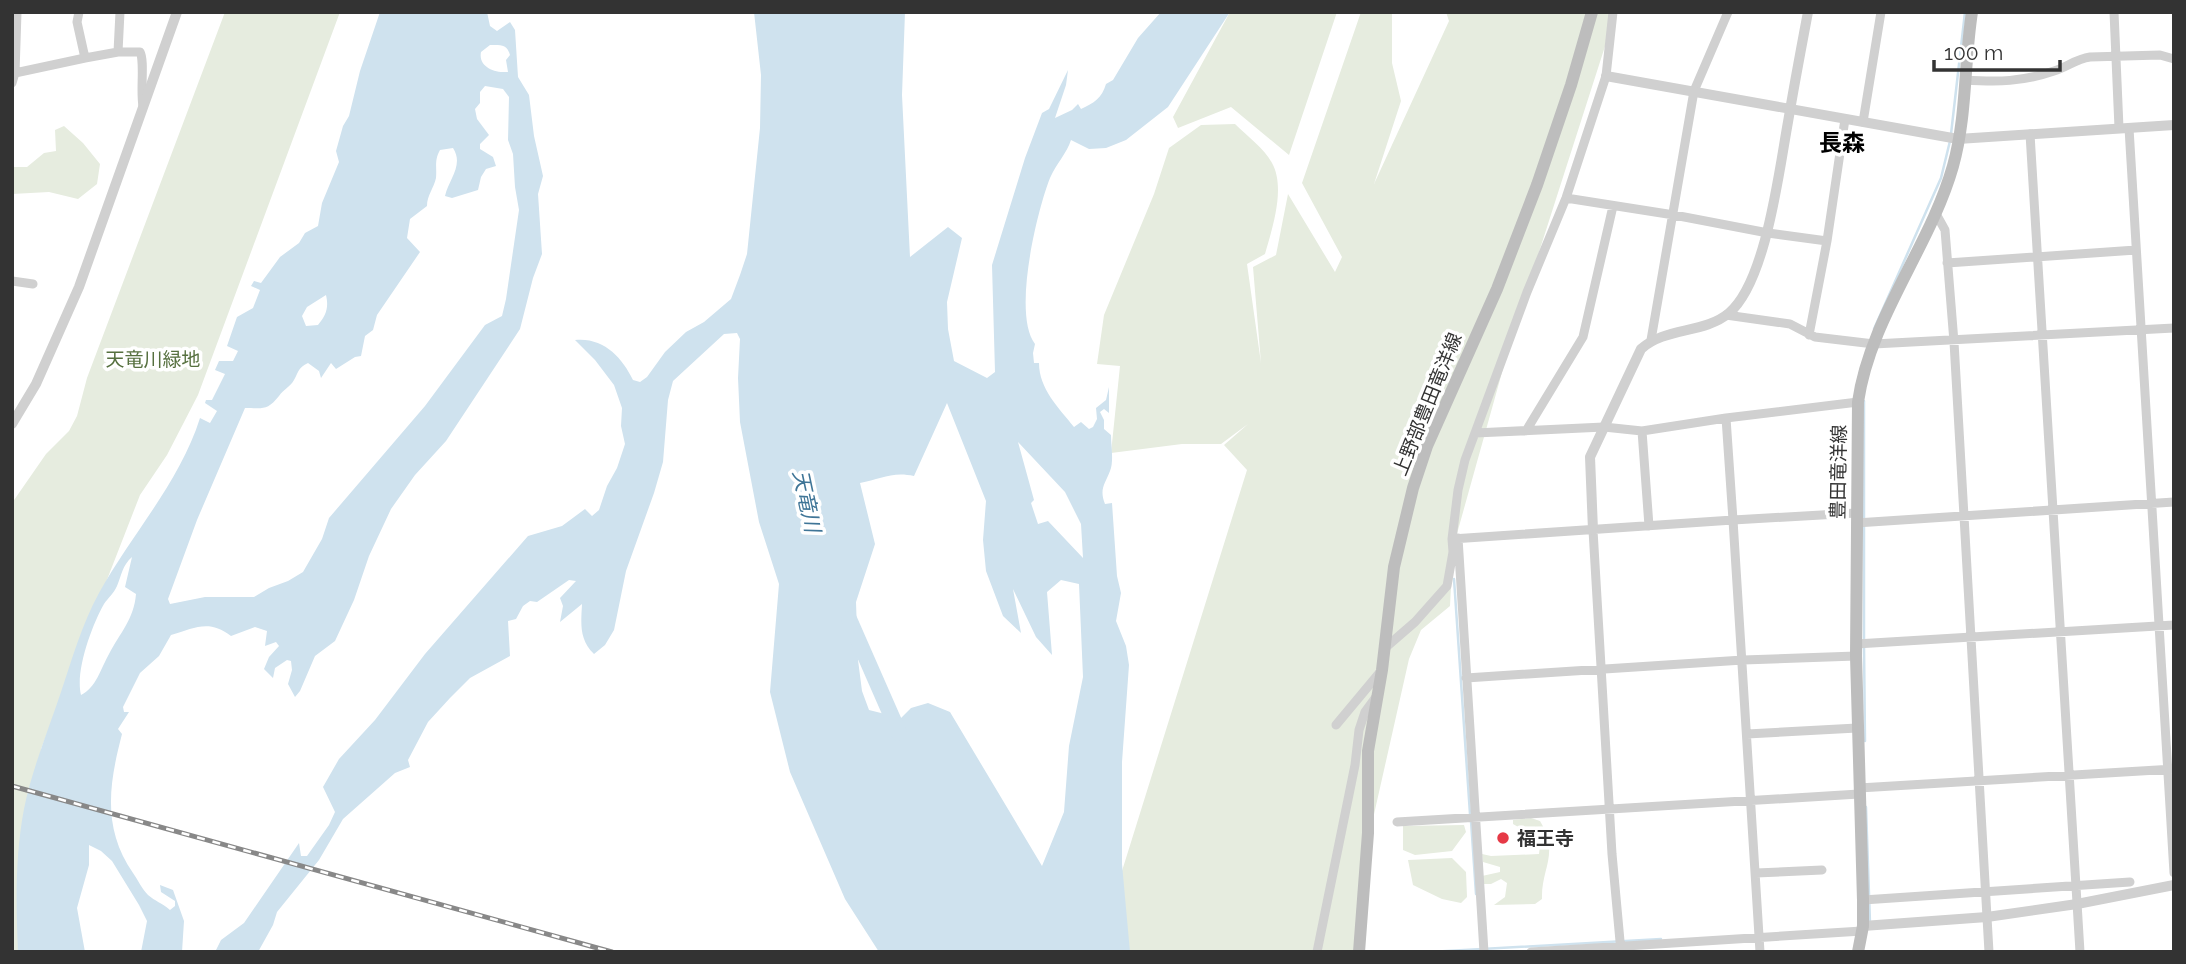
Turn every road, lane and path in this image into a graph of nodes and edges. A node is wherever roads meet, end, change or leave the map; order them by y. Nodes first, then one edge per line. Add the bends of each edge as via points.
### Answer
1 (17, 12) edge
2 (79, 12) edge
3 (120, 12) edge
4 (177, 12) edge
5 (1592, 12) edge
6 (1613, 12) edge
7 (1728, 12) edge
8 (1808, 12) edge
9 (1881, 12) edge
10 (1972, 12) edge
11 (2115, 12) edge
12 (118, 52) junction
13 (2116, 56) junction
14 (85, 58) junction
15 (2174, 59) edge
16 (1606, 76) junction
17 (13, 78) edge
18 (1965, 80) junction
19 (1694, 91) junction
20 (143, 106) junction
21 (1790, 109) junction
22 (1845, 119) junction
23 (1863, 122) junction
24 (2174, 125) edge
25 (2124, 128) junction
26 (2030, 134) junction
27 (1958, 139) junction
28 (1566, 198) junction
29 (1613, 206) junction
30 (1935, 212) junction
31 (1674, 215) junction
32 (1768, 233) junction
33 (1827, 241) junction
34 (2136, 250) junction
35 (2038, 257) junction
36 (1947, 263) junction
37 (12, 281) edge
38 (33, 284) dead end
39 (1726, 315) junction
40 (2174, 328) edge
41 (2140, 330) junction
42 (1808, 335) junction
43 (2042, 337) junction
44 (1651, 340) junction
45 (1954, 342) junction
46 (1874, 344) junction
47 (1858, 402) junction
48 (1726, 418) junction
49 (12, 424) edge
50 (1604, 427) junction
51 (1526, 430) junction
52 (1642, 431) junction
53 (1475, 433) junction
54 (2174, 502) edge
55 (2152, 503) junction
56 (2052, 509) junction
57 (1963, 515) junction
58 (1856, 518) junction
59 (1733, 520) junction
60 (1649, 526) junction
61 (1593, 530) junction
62 (1455, 538) junction
63 (2174, 625) edge
64 (2159, 626) junction
65 (2060, 632) junction
66 (1970, 638) junction
67 (1385, 648) junction
68 (1856, 650) junction
69 (1743, 660) junction
70 (1602, 669) junction
71 (1382, 670) junction
72 (1466, 678) junction
73 (1377, 695) junction
74 (1336, 725) dead end
75 (1857, 728) junction
76 (1747, 734) junction
77 (2171, 769) edge
78 (2069, 775) junction
79 (1978, 780) junction
80 (1858, 791) junction
81 (1751, 801) junction
82 (1611, 809) junction
83 (1475, 818) junction
84 (1397, 822) dead end
85 (1822, 870) dead end
86 (1756, 873) junction
87 (2174, 873) edge
88 (2130, 882) dead end
89 (2174, 885) edge
90 (2076, 887) junction
91 (1985, 893) junction
92 (1863, 900) junction
93 (2077, 904) junction
94 (1987, 917) junction
95 (1862, 928) junction
96 (1760, 937) junction
97 (1621, 949) edge
98 (1317, 952) edge
99 (1359, 952) edge
100 (1484, 952) edge
101 (1531, 952) edge
102 (1760, 952) edge
103 (1858, 952) edge
104 (1989, 952) edge
105 (2080, 952) edge

1 - 17 street
2 - 14 street
3 - 12 street
4 - 20 street
5 - 67 main road, 上野部豊田竜洋線 via 1537,185 1497,289 1427,446 1394,567
6 - 16 street
7 - 19 street
8 - 21 street
9 - 23 street
10 - 18 main road, 豊田竜洋線
11 - 13 street
12 - 14 street
12 - 20 street via 140,52 143,57
13 - 15 street
13 - 18 street via 2079,59 2056,71 2006,82
13 - 25 street
14 - 17 street
16 - 19 street
16 - 28 street
18 - 27 main road, 豊田竜洋線
19 - 21 street
19 - 31 street
20 - 49 street via 79,287 36,384
21 - 22 street
21 - 32 street
22 - 23 street
22 - 33 street
23 - 27 street
24 - 25 street
25 - 26 street
25 - 34 street
26 - 27 street
26 - 35 street
27 - 30 main road, 豊田竜洋線
28 - 29 street
28 - 53 street
29 - 31 street
29 - 51 street via 1583,337
30 - 36 street via 1945,230
30 - 46 main road, 豊田竜洋線
31 - 32 street
31 - 44 street
32 - 33 street
32 - 39 street via 1744,295
33 - 42 street
34 - 35 street
34 - 41 street
35 - 36 street
35 - 43 street
36 - 45 street
37 - 38 street
39 - 42 street via 1790,324
39 - 44 street
40 - 41 street
41 - 43 street
41 - 55 street
42 - 46 street
43 - 45 street
43 - 56 street
44 - 50 street via 1641,349
45 - 46 street
45 - 57 street
46 - 47 main road, 豊田竜洋線
47 - 48 street
47 - 58 main road, 豊田竜洋線
48 - 52 street
48 - 59 street
50 - 51 street
50 - 52 street
50 - 61 street via 1590,457
51 - 53 street
52 - 60 street
53 - 62 street via 1458,490
54 - 55 street
55 - 56 street
55 - 64 street
56 - 57 street
56 - 65 street
57 - 58 street
57 - 66 street
58 - 59 street
58 - 68 main road, 豊田竜洋線
59 - 60 street
59 - 69 street
60 - 61 street
61 - 62 street
61 - 70 street
62 - 67 street via 1447,586
62 - 72 street
63 - 64 street
64 - 65 street
64 - 77 street
65 - 66 street
65 - 78 street
66 - 68 street
66 - 79 street
67 - 71 main road, 上野部豊田竜洋線
68 - 69 street
68 - 75 main road, 豊田竜洋線
69 - 70 street
69 - 76 street
70 - 72 street
70 - 82 street
71 - 73 main road, 上野部豊田竜洋線
71 - 74 street
72 - 83 street
73 - 98 street via 1359,730
73 - 99 main road, 上野部豊田竜洋線 via 1368,751 1368,833
75 - 76 street
75 - 80 main road, 豊田竜洋線
76 - 81 street
77 - 78 street
77 - 87 street
78 - 79 street
78 - 90 street
79 - 80 street
79 - 91 street
80 - 81 street
80 - 92 main road, 豊田竜洋線
81 - 82 street
81 - 86 street
82 - 83 street
82 - 97 street
83 - 84 street
83 - 100 street
85 - 86 street
86 - 96 street
88 - 90 street
89 - 93 street
90 - 91 street
90 - 93 street
91 - 92 street
91 - 94 street
92 - 95 main road, 豊田竜洋線
93 - 94 street
93 - 105 street
94 - 95 street
94 - 104 street
95 - 96 street
95 - 103 main road, 豊田竜洋線
96 - 97 street
96 - 102 street
97 - 101 street

